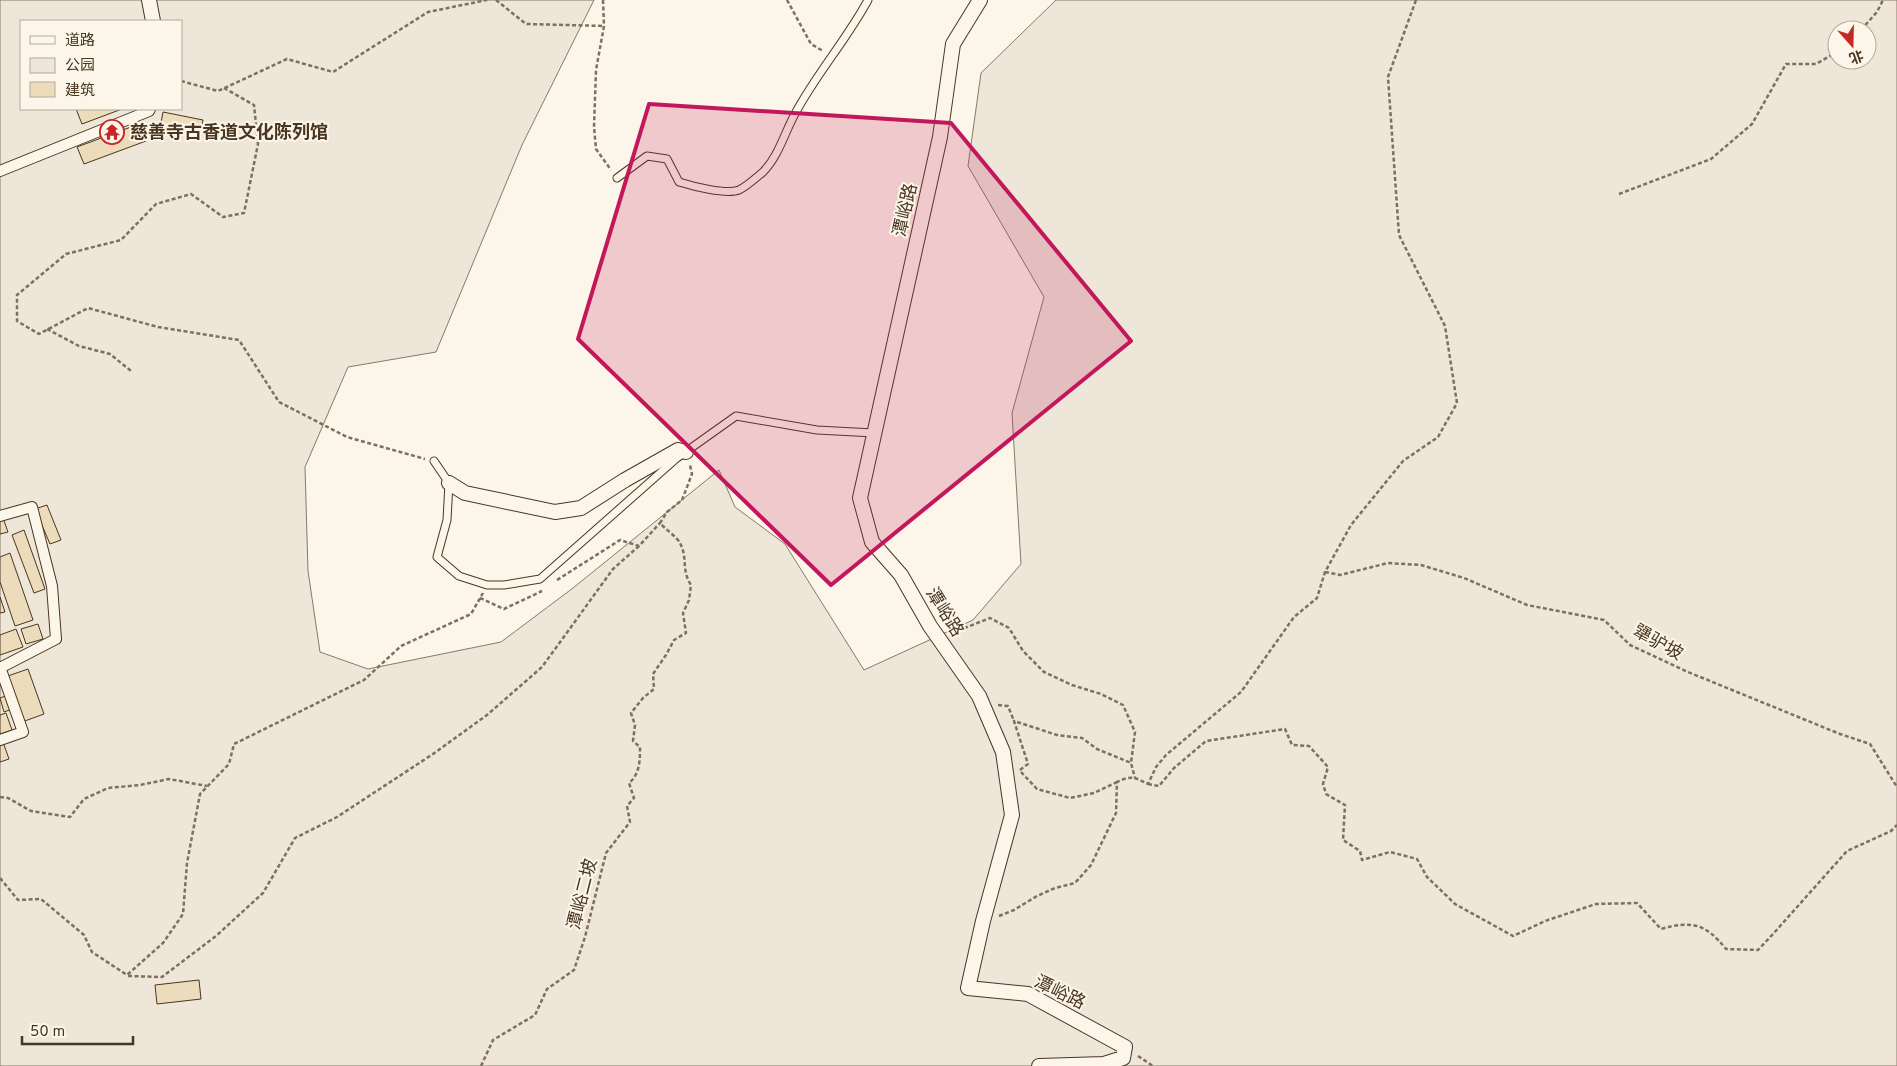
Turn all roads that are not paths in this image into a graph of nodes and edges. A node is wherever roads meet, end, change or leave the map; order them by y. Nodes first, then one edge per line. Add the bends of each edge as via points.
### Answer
1 (149, 0) edge
2 (868, 0) edge
3 (980, 0) edge
4 (153, 20) edge
5 (150, 110) edge
6 (0, 171) edge
7 (617, 178) road end
8 (874, 433) junction
9 (686, 452) junction
10 (434, 462) road end
11 (449, 483) junction
12 (0, 516) edge
13 (0, 667) edge
14 (0, 740) edge
15 (1039, 1066) edge

1 - 4 street
2 - 7 lane via 796,112 778,150 763,172 738,190 711,190 679,182 666,159 647,156
3 - 8 street, 潭峪路 via 954,44 940,137
5 - 6 street
8 - 9 lane via 817,430 736,416
8 - 15 street, 潭峪路 via 860,498 872,542 901,575 939,639 979,696 1003,752 1012,815 968,988 1028,994 1125,1047 1123,1058 1104,1064
9 - 11 street via 678,450 581,508 555,512 465,493
9 - 11 lane via 540,579 504,585 487,585 459,576 437,556 447,520
10 - 11 lane
12 - 13 street via 32,507 52,586 56,639
13 - 14 street via 23,732

